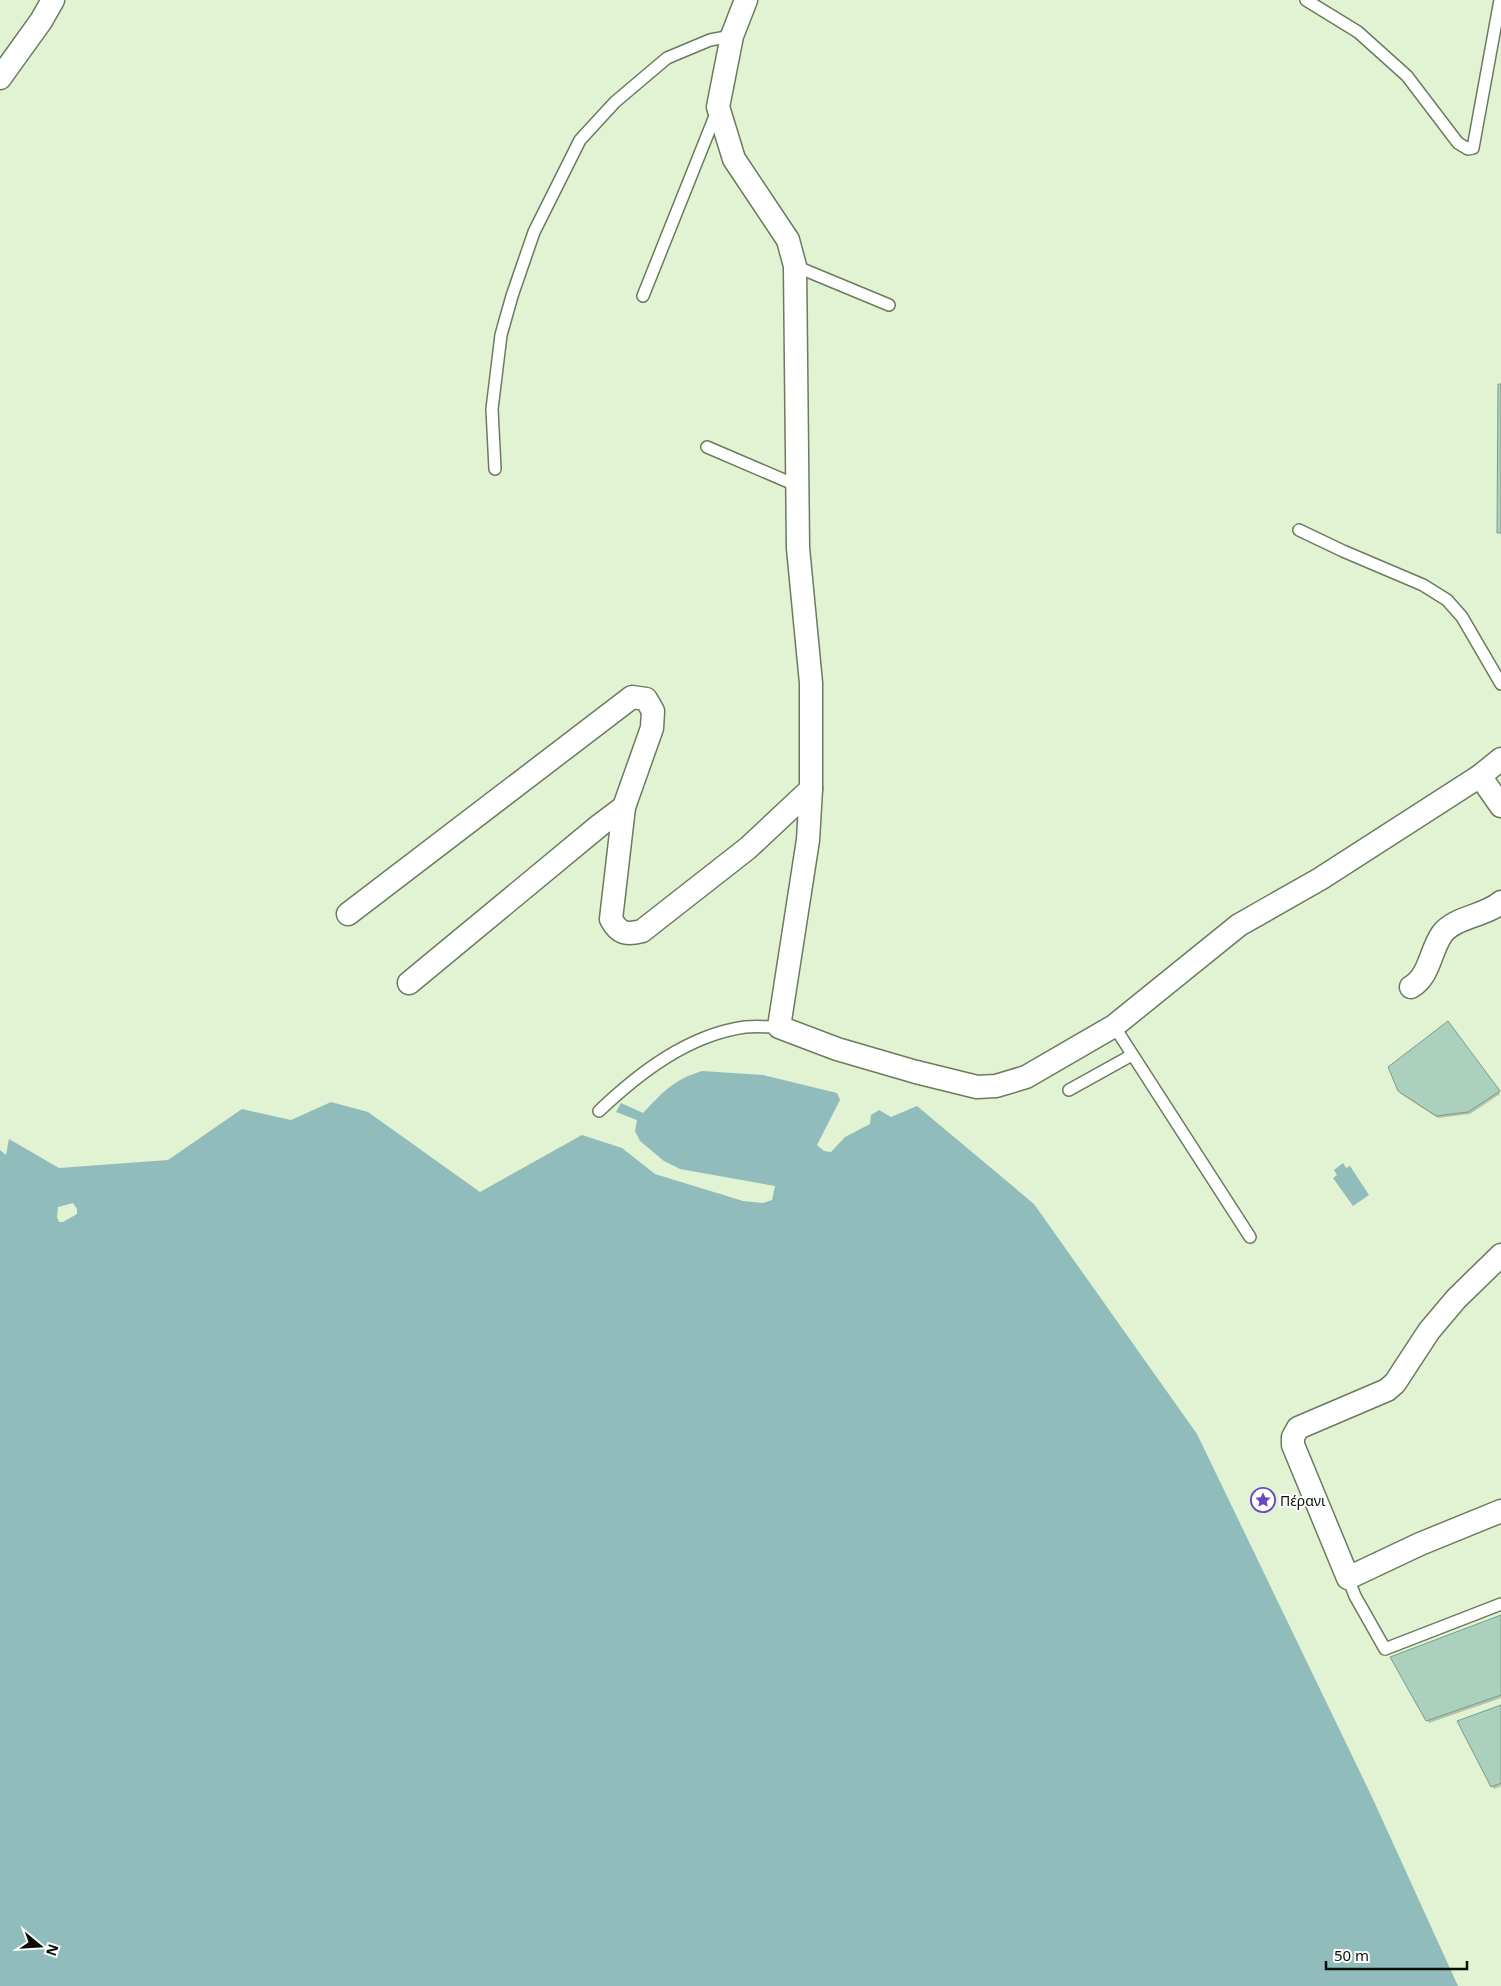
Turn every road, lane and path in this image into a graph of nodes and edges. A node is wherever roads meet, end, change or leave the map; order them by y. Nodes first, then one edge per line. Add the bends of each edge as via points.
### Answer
1 (53, 0) edge
2 (746, 0) edge
3 (1306, 0) edge
4 (1500, 0) edge
5 (732, 36) junction
6 (0, 78) edge
7 (718, 107) junction
8 (795, 266) junction
9 (642, 296) dead end
10 (889, 305) dead end
11 (707, 447) dead end
12 (495, 469) dead end
13 (798, 486) junction
14 (1299, 530) dead end
15 (1501, 684) edge
16 (1501, 759) edge
17 (1480, 776) junction
18 (811, 789) junction
19 (1501, 806) edge
20 (624, 807) junction
21 (1501, 902) edge
22 (348, 914) dead end
23 (409, 983) dead end
24 (1411, 988) dead end
25 (1114, 1026) junction
26 (779, 1027) junction
27 (1132, 1055) junction
28 (1069, 1090) dead end
29 (599, 1111) dead end
30 (1250, 1236) dead end
31 (1501, 1254) edge
32 (1501, 1511) edge
33 (1348, 1578) junction
34 (1501, 1604) edge

1 - 6 street
2 - 5 street
3 - 4 lane via 1358,32 1407,76 1458,143 1468,149 1473,148
5 - 7 street
5 - 12 lane via 710,40 666,58 615,102 580,140 534,232 501,334 492,409
7 - 8 street via 734,159 788,240
7 - 9 lane
8 - 10 lane
8 - 13 street
11 - 13 lane
13 - 18 street via 798,548 811,682
14 - 15 lane via 1423,585 1447,600 1462,617
16 - 17 street
17 - 19 street
17 - 25 street via 1320,879 1239,925
18 - 20 street via 748,848 642,931 629,934 616,929 611,919
18 - 26 street via 808,840
20 - 22 street via 652,728 653,711 646,699 632,697
20 - 23 street
21 - 24 street via 1449,927 1442,934 1420,983
25 - 26 street via 1026,1077 996,1086 977,1087 837,1049
25 - 27 lane
26 - 29 lane via 745,1027 708,1036 661,1061
27 - 28 lane
27 - 30 lane
31 - 33 street via 1429,1331 1395,1383 1387,1390 1298,1428 1293,1437 1293,1445
32 - 33 street
33 - 34 lane via 1385,1649

